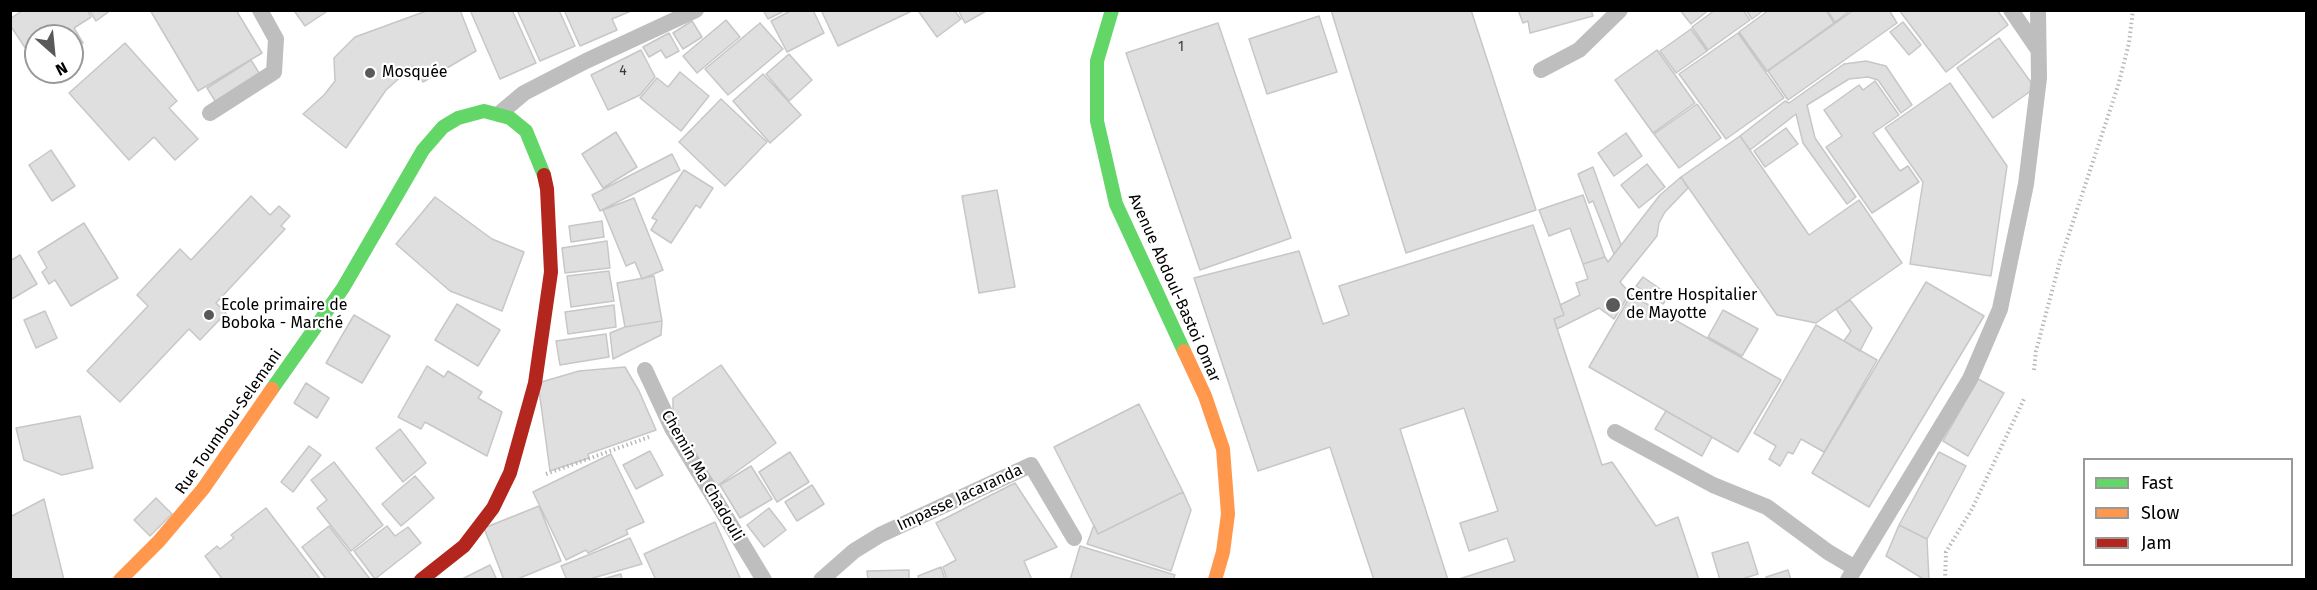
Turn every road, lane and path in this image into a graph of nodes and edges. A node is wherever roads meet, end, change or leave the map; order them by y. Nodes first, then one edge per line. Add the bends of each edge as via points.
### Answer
1 (260, 10) edge
2 (696, 10) edge
3 (1112, 10) edge
4 (1620, 10) edge
5 (2011, 10) edge
6 (2038, 10) edge
7 (2133, 10) edge
8 (2037, 48) junction
9 (1541, 70) dead end
10 (210, 113) dead end
11 (499, 114) junction
12 (645, 370) dead end
13 (2034, 370) dead end
14 (2024, 399) dead end
15 (672, 428) junction
16 (1615, 432) dead end
17 (507, 482) junction
18 (1074, 538) dead end
19 (1851, 574) edge
20 (120, 579) edge
21 (421, 579) edge
22 (764, 579) edge
23 (821, 579) edge
24 (1215, 579) edge
25 (1945, 579) edge

1 - 10 lane via 276,39 274,72
2 - 11 lane via 534,88
3 - 24 street, Avenue Abdoul-Bastoi Omar via 1097,61 1097,121 1116,204 1205,396 1223,449 1228,514
4 - 9 lane via 1579,50
5 - 8 lane
6 - 8 lane
7 - 13 path via 2118,86 2060,261
8 - 19 lane via 2039,78 2026,184 2000,309 1970,379
11 - 17 street via 526,131 536,151 547,189 551,272 535,383
11 - 20 street, Rue Toumbou-Selemani via 484,111 459,118 443,127 423,150 343,288 216,471 180,519
12 - 15 lane, Chemin Ma Chadouli
14 - 25 path via 1972,509 1946,552
15 - 17 path via 540,477
15 - 22 lane, Chemin Ma Chadouli
16 - 19 lane via 1713,485 1767,507
17 - 21 street via 464,546
18 - 23 lane, Impasse Jacaranda via 1031,465 880,535

